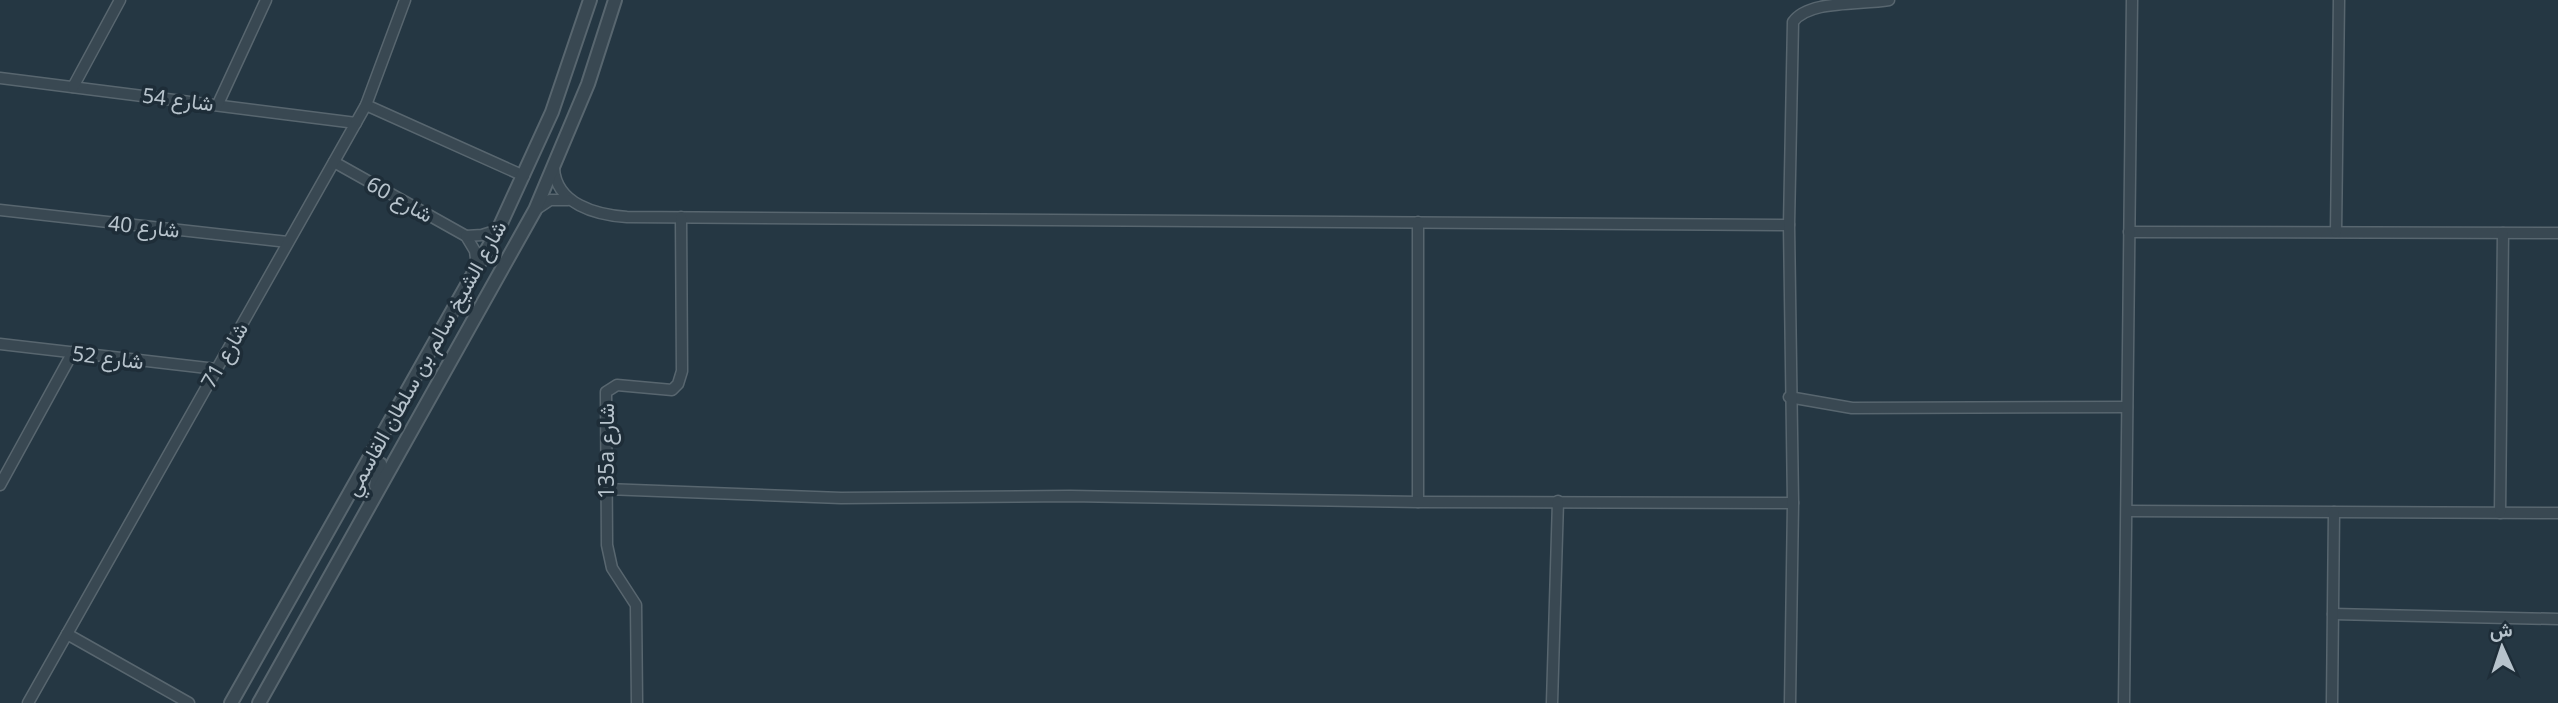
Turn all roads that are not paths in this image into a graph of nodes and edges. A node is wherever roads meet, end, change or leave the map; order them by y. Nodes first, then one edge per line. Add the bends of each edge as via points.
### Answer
1 (120, 0) edge
2 (266, 0) edge
3 (404, 0) edge
4 (590, 0) edge
5 (615, 0) edge
6 (1889, 0) edge
7 (2132, 0) edge
8 (2339, 0) edge
9 (0, 78) edge
10 (74, 87) junction
11 (218, 104) junction
12 (366, 105) junction
13 (356, 123) junction
14 (334, 162) junction
15 (554, 169) junction
16 (524, 176) junction
17 (569, 200) junction
18 (0, 210) edge
19 (535, 210) junction
20 (681, 217) junction
21 (1418, 222) junction
22 (1789, 225) junction
23 (498, 230) junction
24 (2129, 232) junction
25 (2336, 232) junction
26 (2503, 233) junction
27 (2558, 233) edge
28 (466, 236) junction
29 (288, 242) junction
30 (477, 268) junction
31 (0, 344) edge
32 (74, 352) junction
33 (216, 369) junction
34 (1789, 397) junction
35 (2127, 408) junction
36 (369, 459) junction
37 (0, 485) edge
38 (606, 489) junction
39 (1558, 500) junction
40 (1418, 502) junction
41 (1793, 503) junction
42 (368, 510) junction
43 (2127, 511) junction
44 (2334, 512) junction
45 (2500, 513) junction
46 (2558, 513) edge
47 (2333, 614) junction
48 (2558, 618) edge
49 (67, 634) junction
50 (28, 703) edge
51 (189, 703) edge
52 (231, 703) edge
53 (260, 703) edge
54 (637, 703) edge
55 (1552, 703) edge
56 (1790, 703) edge
57 (2124, 703) edge
58 (2332, 703) edge

1 - 10 street
2 - 11 street
3 - 12 street, شارع 71
4 - 16 street, شارع الشيخ سالم بن سلطان القاسمي
5 - 15 street, شارع الشيخ سالم بن سلطان القاسمي via 589,84
6 - 22 street via 1813,2 1797,13 1792,32
7 - 24 street
8 - 25 street
9 - 10 street, شارع 54
10 - 11 street, شارع 54
11 - 13 street, شارع 54
12 - 13 street, شارع 71
12 - 16 street
13 - 14 street, شارع 71
14 - 28 street, شارع 60
14 - 29 street, شارع 71
15 - 17 street via 557,186
15 - 19 street, شارع الشيخ سالم بن سلطان القاسمي
16 - 23 street, شارع الشيخ سالم بن سلطان القاسمي
17 - 19 street via 550,200
17 - 20 street via 608,215
18 - 29 street, شارع 40
19 - 42 street, شارع الشيخ سالم بن سلطان القاسمي
20 - 21 street
20 - 38 street, 135a شارع via 682,371 672,390 617,385 606,392
21 - 22 street
21 - 40 street
22 - 34 street
23 - 28 street
23 - 30 street, شارع الشيخ سالم بن سلطان القاسمي
24 - 25 street
24 - 35 street
25 - 26 street
26 - 27 street
26 - 45 street
28 - 30 street via 475,251
29 - 33 street, شارع 71
30 - 36 street, شارع الشيخ سالم بن سلطان القاسمي
31 - 32 street, شارع 52
32 - 33 street, شارع 52
32 - 37 street
33 - 49 street, شارع 71
34 - 35 street via 1852,408
34 - 41 street
35 - 43 street
36 - 42 street via 377,461 380,469
36 - 52 street, شارع الشيخ سالم بن سلطان القاسمي
38 - 40 street via 841,498 1240,497
38 - 54 street, 135a شارع via 609,557 636,606
39 - 40 street
39 - 41 street
39 - 55 street
41 - 56 street
42 - 53 street, شارع الشيخ سالم بن سلطان القاسمي
43 - 44 street
43 - 57 street
44 - 45 street
44 - 47 street
45 - 46 street
47 - 48 street
47 - 58 street
49 - 50 street, شارع 71
49 - 51 street

